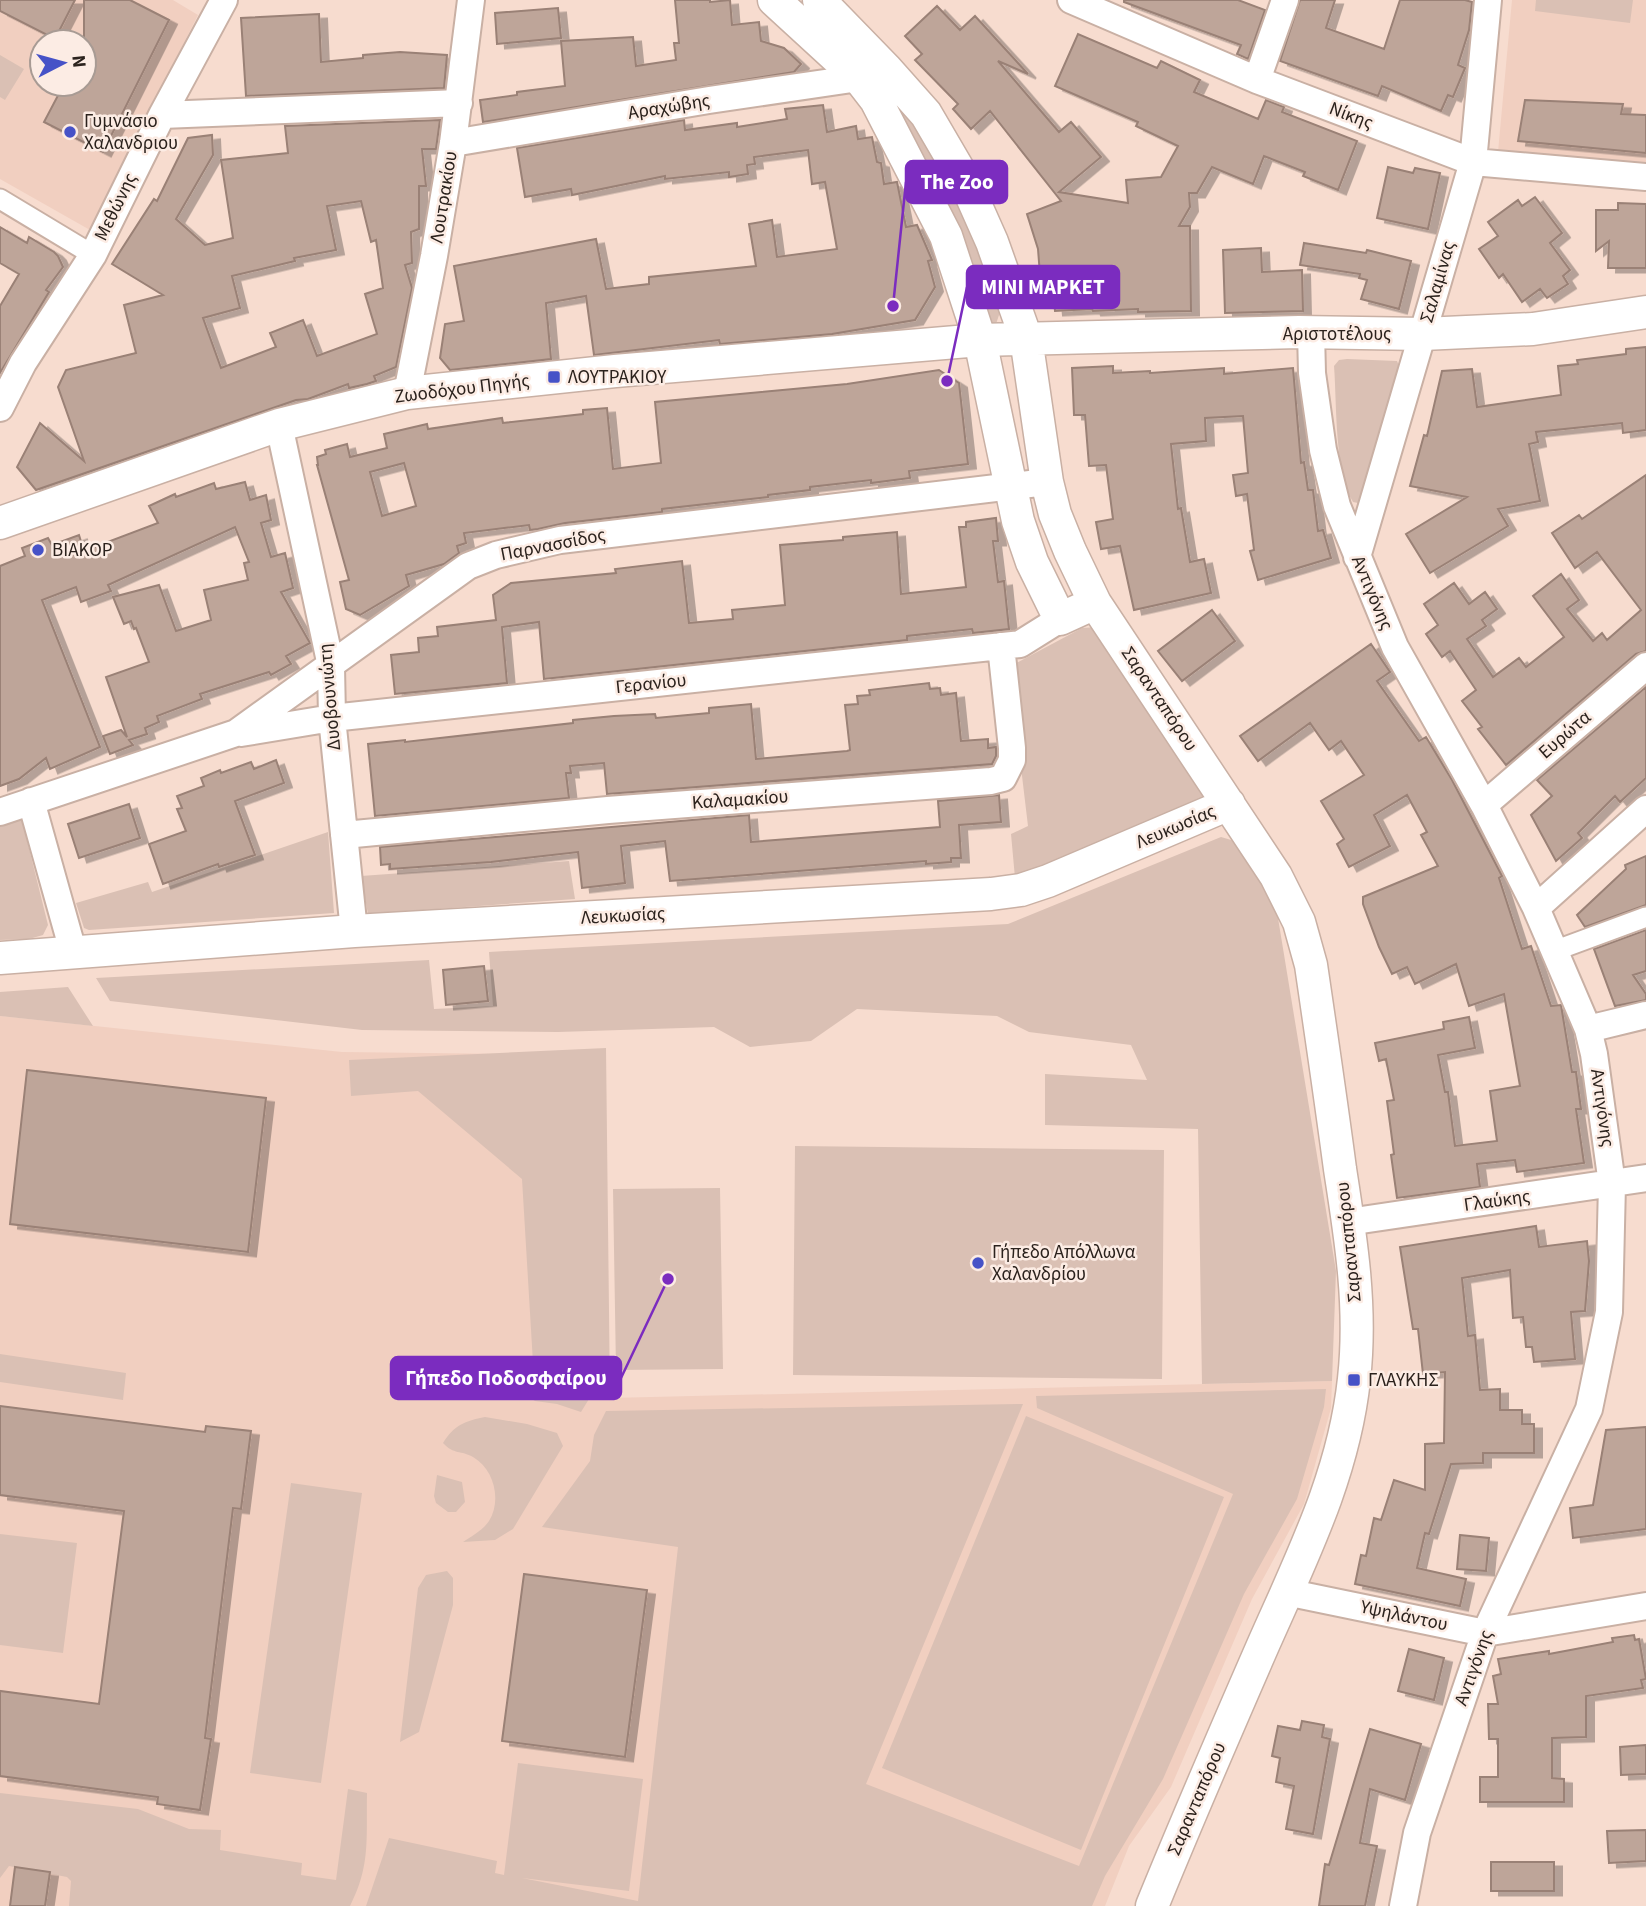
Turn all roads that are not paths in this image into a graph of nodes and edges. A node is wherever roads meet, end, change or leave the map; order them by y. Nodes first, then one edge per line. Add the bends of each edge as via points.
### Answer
1 (224, 0) edge
2 (471, 0) edge
3 (774, 0) edge
4 (1071, 0) edge
5 (1285, 0) edge
6 (1488, 0) edge
7 (826, 3) edge
8 (1122, 10) edge
9 (816, 39) junction
10 (871, 72) junction
11 (1257, 80) junction
12 (459, 103) junction
13 (162, 115) junction
14 (453, 143) junction
15 (1474, 162) junction
16 (1646, 177) edge
17 (0, 199) edge
18 (93, 255) junction
19 (1646, 312) edge
20 (1311, 332) junction
21 (1423, 334) junction
22 (1026, 338) junction
23 (980, 340) junction
24 (407, 393) junction
25 (0, 408) edge
26 (279, 425) junction
27 (1046, 482) junction
28 (1010, 488) junction
29 (0, 523) edge
30 (1357, 557) junction
31 (1095, 603) junction
32 (1060, 619) junction
33 (1001, 646) junction
34 (331, 666) junction
35 (1646, 666) edge
36 (332, 718) junction
37 (236, 733) junction
38 (32, 801) junction
39 (1229, 804) junction
40 (1483, 805) junction
41 (1646, 809) edge
42 (0, 812) edge
43 (344, 835) junction
44 (1536, 908) junction
45 (1646, 917) edge
46 (354, 932) junction
47 (73, 951) junction
48 (1554, 951) junction
49 (0, 958) edge
50 (1646, 1015) edge
51 (1588, 1029) junction
52 (1646, 1178) edge
53 (1612, 1184) junction
54 (1348, 1222) junction
55 (1286, 1592) junction
56 (1646, 1606) edge
57 (1485, 1633) junction
58 (1152, 1906) edge
59 (1403, 1906) edge

1 - 13 street, Μεθώνης
2 - 12 street, Λουτρακίου
3 - 9 street, Σαρανταπόρου
4 - 8 street, Νίκης
5 - 11 street
6 - 15 street, Σαλαμίνας
7 - 9 street
7 - 10 street, Σαρανταπόρου
8 - 11 street, Νίκης
9 - 10 street, Σαρανταπόρου
10 - 14 street, Αραχώβης
10 - 22 street, Σαρανταπόρου via 926,114 964,179
10 - 23 street, Σαρανταπόρου via 876,100 946,236
11 - 15 street, Νίκης
12 - 13 street
12 - 14 street, Λουτρακίου
13 - 18 street, Μεθώνης
14 - 24 street, Λουτρακίου
15 - 16 street, Νίκης
15 - 21 street, Σαλαμίνας
17 - 18 street
18 - 25 street, Μεθώνης via 23,363
19 - 21 street, Αριστοτέλους via 1533,329
20 - 21 street, Αριστοτέλους
20 - 22 street, Αριστοτέλους
20 - 30 street, Αντιγόνης via 1323,450 1337,506
21 - 30 street, Σαλαμίνας
22 - 23 street, Ζωοδόχου Πηγής
22 - 27 street, Σαρανταπόρου
23 - 24 street, Ζωοδόχου Πηγής
23 - 28 street, Σαρανταπόρου
24 - 26 street, Ζωοδόχου Πηγής
26 - 29 street, Ζωοδόχου Πηγής
26 - 34 street, Δυοβουνιώτη
27 - 28 street, Παρνασσίδος
27 - 31 street, Σαρανταπόρου via 1055,514
28 - 32 street, Σαρανταπόρου via 1032,562
28 - 34 street, Παρνασσίδος via 560,540 496,555 468,566
30 - 40 street, Αντιγόνης via 1395,647
31 - 32 street
31 - 39 street, Σαρανταπόρου
32 - 33 street, Γερανίου via 1020,644
33 - 36 street, Γερανίου
33 - 43 street, Καλαμακίου via 1012,760 1003,778
34 - 36 street, Δυοβουνιώτη
34 - 37 street, Παρνασσίδος
35 - 40 street, Ευρώτα
36 - 37 street, Γερανίου
36 - 43 street, Δυοβουνιώτη
37 - 38 street, Παρνασσίδος
38 - 42 street, Παρνασσίδος
38 - 47 street
39 - 46 street, Λευκωσίας via 1014,891
39 - 54 street, Σαρανταπόρου via 1276,876 1299,922 1311,965
40 - 44 street, Αντιγόνης
41 - 44 street
43 - 46 street, Δυοβουνιώτη
44 - 48 street, Αντιγόνης
45 - 48 street
46 - 47 street, Λευκωσίας
47 - 49 street, Λευκωσίας
48 - 51 street, Αντιγόνης
50 - 51 street
51 - 53 street, Αντιγόνης
52 - 53 street, Γλαύκης
53 - 54 street, Γλαύκης
53 - 57 street, Αντιγόνης via 1609,1312 1589,1409
54 - 55 street, Σαρανταπόρου via 1357,1325 1349,1410 1325,1504
55 - 57 street, Υψηλάντου
55 - 58 street, Σαρανταπόρου
56 - 57 street, Υψηλάντου
57 - 59 street, Αντιγόνης via 1417,1833

